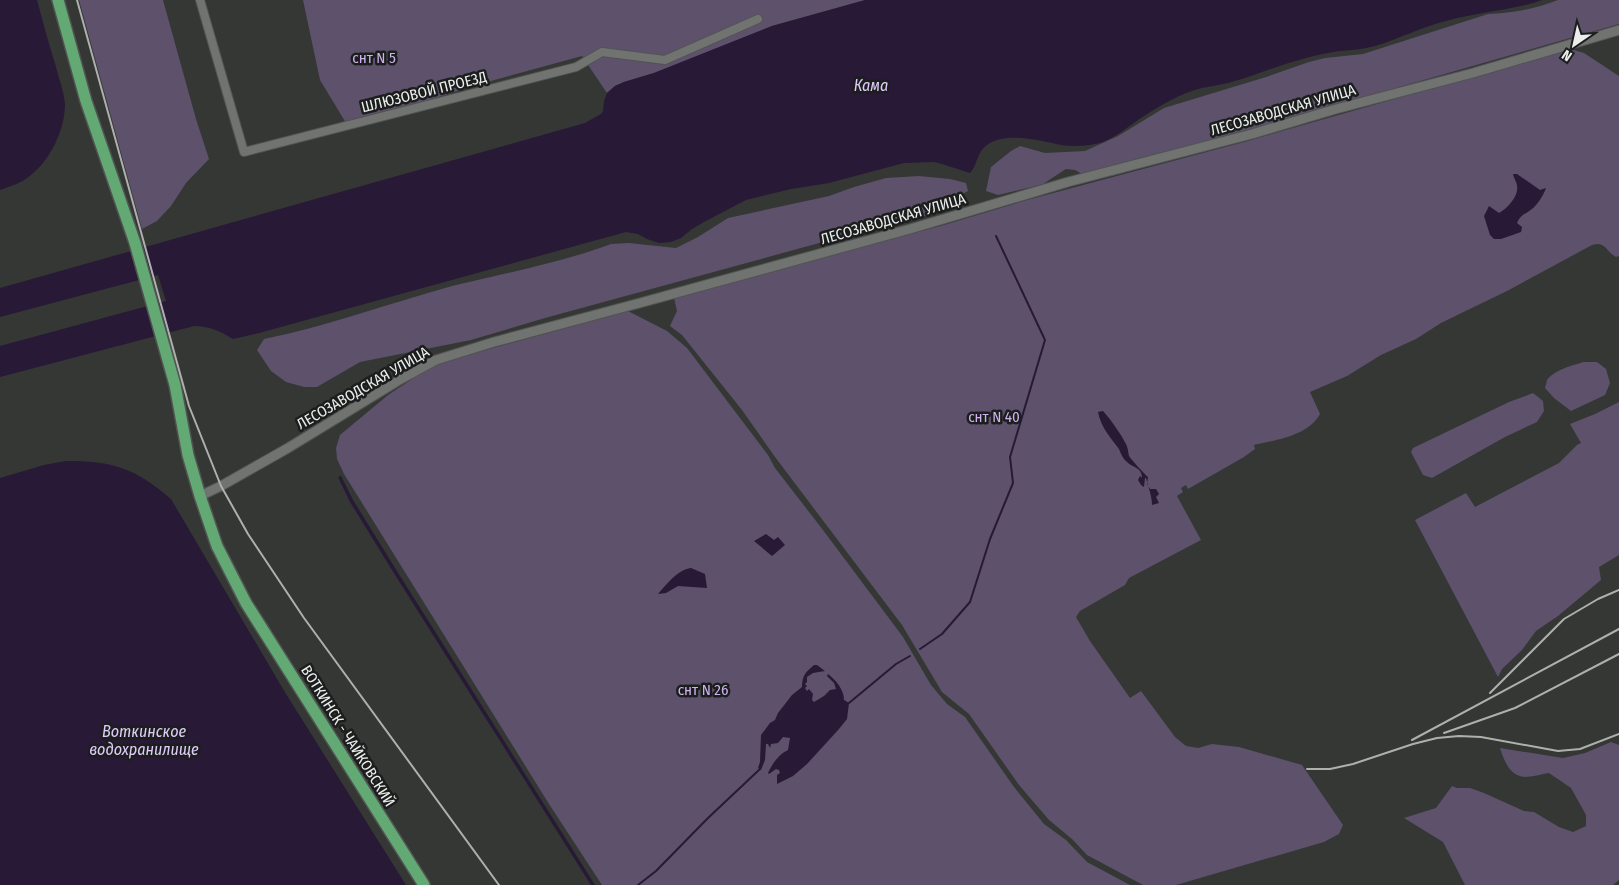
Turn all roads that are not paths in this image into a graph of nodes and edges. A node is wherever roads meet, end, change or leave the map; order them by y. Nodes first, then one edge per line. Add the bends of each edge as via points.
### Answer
1 (58, 0) edge
2 (200, 0) edge
3 (758, 19) dead end
4 (1619, 30) edge
5 (200, 496) junction
6 (424, 885) edge

1 - 5 main road, ВОТКИНСК - ЧАЙКОВСКИЙ via 86,102 135,243
2 - 3 street, ШЛЮЗОВОЙ ПРОЕЗД via 244,152 576,67 602,52 666,60
4 - 5 street, ЛЕСОЗАВОДСКАЯ УЛИЦА via 444,358 401,378 288,448
5 - 6 main road, ВОТКИНСК - ЧАЙКОВСКИЙ via 217,546 246,603

